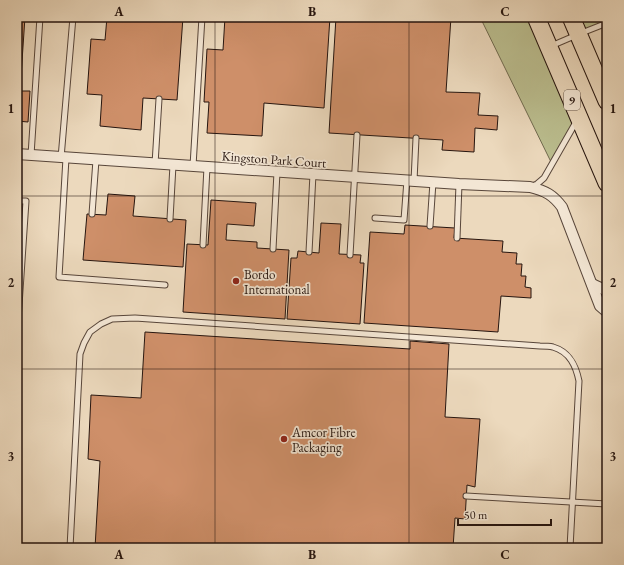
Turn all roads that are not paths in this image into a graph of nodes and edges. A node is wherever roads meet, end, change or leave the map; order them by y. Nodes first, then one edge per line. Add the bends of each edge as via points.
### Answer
1 (40, 17) edge
2 (72, 17) edge
3 (202, 17) edge
4 (536, 17) edge
5 (571, 17) edge
6 (607, 23) edge
7 (578, 34) junction
8 (549, 47) junction
9 (159, 99) dead end
10 (607, 101) edge
11 (579, 117) junction
12 (357, 135) dead end
13 (416, 138) dead end
14 (17, 154) edge
15 (31, 155) junction
16 (64, 158) junction
17 (96, 160) junction
18 (155, 164) junction
19 (173, 165) junction
20 (193, 166) junction
21 (207, 167) junction
22 (277, 172) junction
23 (313, 174) junction
24 (355, 177) junction
25 (411, 180) junction
26 (433, 182) junction
27 (607, 183) edge
28 (459, 184) junction
29 (530, 187) junction
30 (17, 201) edge
31 (92, 214) dead end
32 (375, 218) dead end
33 (170, 219) dead end
34 (430, 226) dead end
35 (457, 238) dead end
36 (203, 245) dead end
37 (273, 249) dead end
38 (309, 252) dead end
39 (350, 255) dead end
40 (592, 284) junction
41 (165, 285) dead end
42 (607, 291) edge
43 (607, 312) edge
44 (17, 336) edge
45 (466, 496) dead end
46 (572, 503) junction
47 (607, 504) edge
48 (70, 548) edge
49 (570, 548) edge

1 - 15 lane
2 - 16 lane
3 - 20 lane
4 - 8 highway, 9
5 - 7 highway
6 - 7 lane
7 - 8 lane
7 - 10 highway
8 - 11 highway, 9
9 - 18 lane
11 - 27 highway, 9
11 - 29 lane via 544,178
12 - 24 lane
13 - 25 lane
14 - 15 street, Kingston Park Court
15 - 16 street, Kingston Park Court
16 - 17 street, Kingston Park Court
16 - 41 lane via 59,278
17 - 18 street, Kingston Park Court
17 - 31 lane
18 - 19 street, Kingston Park Court
19 - 20 street, Kingston Park Court
19 - 33 lane
20 - 21 street, Kingston Park Court
21 - 22 street, Kingston Park Court
21 - 36 lane
22 - 23 street, Kingston Park Court
22 - 37 lane
23 - 24 street, Kingston Park Court
23 - 38 lane
24 - 25 street, Kingston Park Court
24 - 39 lane
25 - 26 street, Kingston Park Court
25 - 32 lane via 404,220
26 - 28 street, Kingston Park Court
26 - 34 lane
28 - 29 street, Kingston Park Court
28 - 35 lane
29 - 40 street, Kingston Park Court via 548,193 562,207
30 - 44 lane via 26,201
40 - 42 street
40 - 43 street, Kingston Park Court via 600,306
45 - 46 lane
46 - 47 lane
46 - 48 lane via 579,381 572,361 553,347 112,318 90,332 80,354
46 - 49 lane

